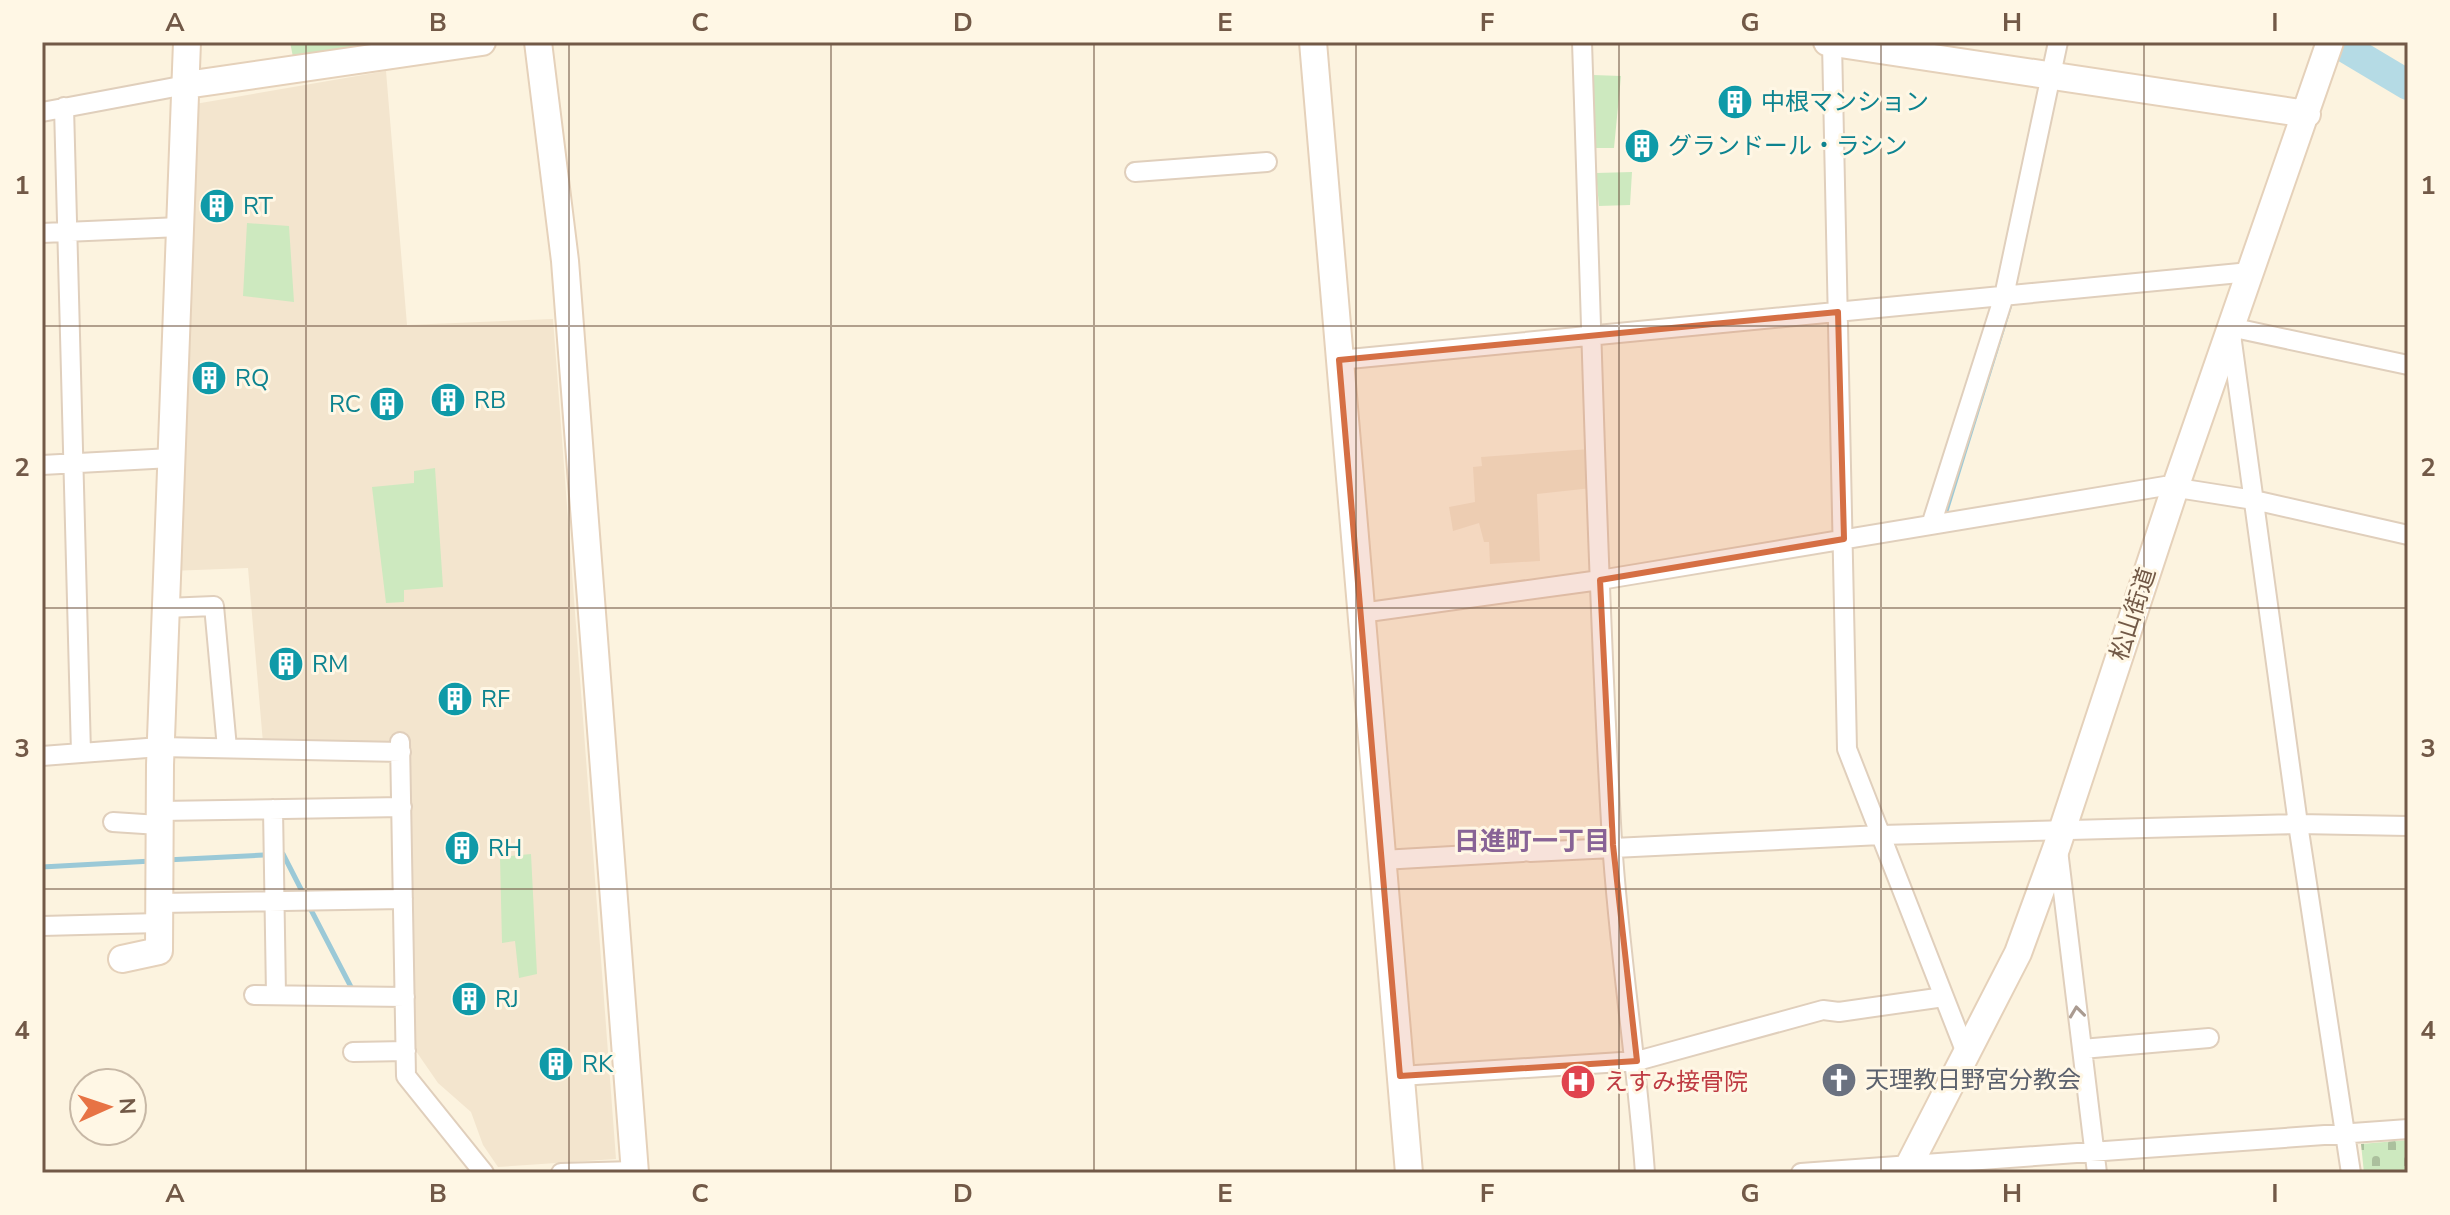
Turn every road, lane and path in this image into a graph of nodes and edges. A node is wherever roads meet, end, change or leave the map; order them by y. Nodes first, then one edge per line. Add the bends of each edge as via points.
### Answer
1 (187, 42) edge
2 (482, 42) edge
3 (538, 42) edge
4 (1313, 42) edge
5 (1582, 42) edge
6 (1830, 42) edge
7 (2058, 42) edge
8 (2330, 42) edge
9 (2052, 76) junction
10 (186, 85) junction
11 (64, 107) junction
12 (42, 112) edge
13 (2307, 114) junction
14 (1267, 162) dead end
15 (1135, 172) dead end
16 (180, 227) junction
17 (42, 233) edge
18 (67, 233) junction
19 (2250, 272) junction
20 (2004, 296) junction
21 (1838, 312) junction
22 (2230, 327) junction
23 (1592, 335) junction
24 (1339, 360) junction
25 (2408, 365) edge
26 (171, 458) junction
27 (72, 464) junction
28 (42, 465) edge
29 (2175, 488) junction
30 (2254, 500) junction
31 (1932, 522) junction
32 (2408, 535) edge
33 (1844, 539) junction
34 (1600, 580) junction
35 (166, 608) junction
36 (1361, 613) junction
37 (160, 747) junction
38 (227, 748) junction
39 (81, 753) junction
40 (42, 756) edge
41 (402, 807) junction
42 (273, 809) junction
43 (160, 818) junction
44 (113, 822) dead end
45 (2298, 824) junction
46 (2408, 826) edge
47 (1881, 835) junction
48 (2059, 839) junction
49 (1613, 845) junction
50 (1382, 860) junction
51 (403, 899) junction
52 (277, 901) junction
53 (159, 913) junction
54 (42, 926) edge
55 (122, 959) dead end
56 (254, 995) dead end
57 (276, 995) junction
58 (405, 997) junction
59 (1944, 997) junction
60 (2209, 1038) dead end
61 (2082, 1049) junction
62 (406, 1051) junction
63 (353, 1052) dead end
64 (1966, 1053) junction
65 (1637, 1061) junction
66 (1400, 1076) junction
67 (2408, 1129) edge
68 (2346, 1134) junction
69 (2095, 1153) junction
70 (1909, 1171) edge
71 (635, 1172) edge
72 (484, 1173) edge
73 (561, 1173) edge
74 (1409, 1173) edge
75 (1645, 1173) edge
76 (1801, 1173) edge
77 (2097, 1173) edge
78 (2351, 1173) edge

1 - 10 street
2 - 10 street
3 - 71 street via 565,261
4 - 24 street
5 - 23 street
6 - 9 street
6 - 21 street
7 - 9 street
8 - 13 street, 松山街道
9 - 13 street
9 - 20 street
10 - 11 street
10 - 16 street
11 - 12 street
11 - 18 street
13 - 19 street, 松山街道
14 - 15 street
16 - 18 street
16 - 26 street
17 - 18 street
18 - 27 street
19 - 20 street
19 - 22 street, 松山街道
20 - 21 street
20 - 31 street
21 - 23 street
21 - 33 street
22 - 25 street
22 - 29 street, 松山街道
22 - 30 street
23 - 24 street
23 - 34 street
24 - 36 street
26 - 27 street
26 - 35 street
27 - 28 street
27 - 39 street
29 - 30 street
29 - 31 street
29 - 48 street, 松山街道
30 - 32 street
30 - 45 street
31 - 33 street
33 - 34 street
33 - 47 street via 1847,749
34 - 36 street
34 - 49 street
35 - 37 street
35 - 38 street via 214,606
36 - 50 street
37 - 38 street
37 - 39 street
37 - 43 street
38 - 41 street via 400,747
39 - 40 street
41 - 42 street
41 - 51 street
42 - 43 street
42 - 52 street
43 - 44 street
43 - 53 street
45 - 46 street
45 - 48 street
45 - 68 street
47 - 48 street
47 - 49 street
47 - 59 street
61 -> 48 street
48 - 64 street, 松山街道 via 2018,953
49 - 50 street
49 - 65 street
50 - 66 street
51 - 52 street
51 - 58 street
52 - 53 street
52 - 57 street
53 - 54 street
53 - 55 street via 159,951
56 - 57 street
57 - 58 street
58 - 62 street
59 - 64 street
59 - 65 street via 1823,1010
60 - 61 street
61 - 69 street
62 - 63 street
62 - 72 street via 406,1076
64 - 70 street, 松山街道
65 - 66 street
65 - 75 street
66 - 74 street
67 - 68 street
68 - 69 street
68 - 78 street
69 - 70 street
69 - 77 street
70 - 76 street
71 - 73 street

